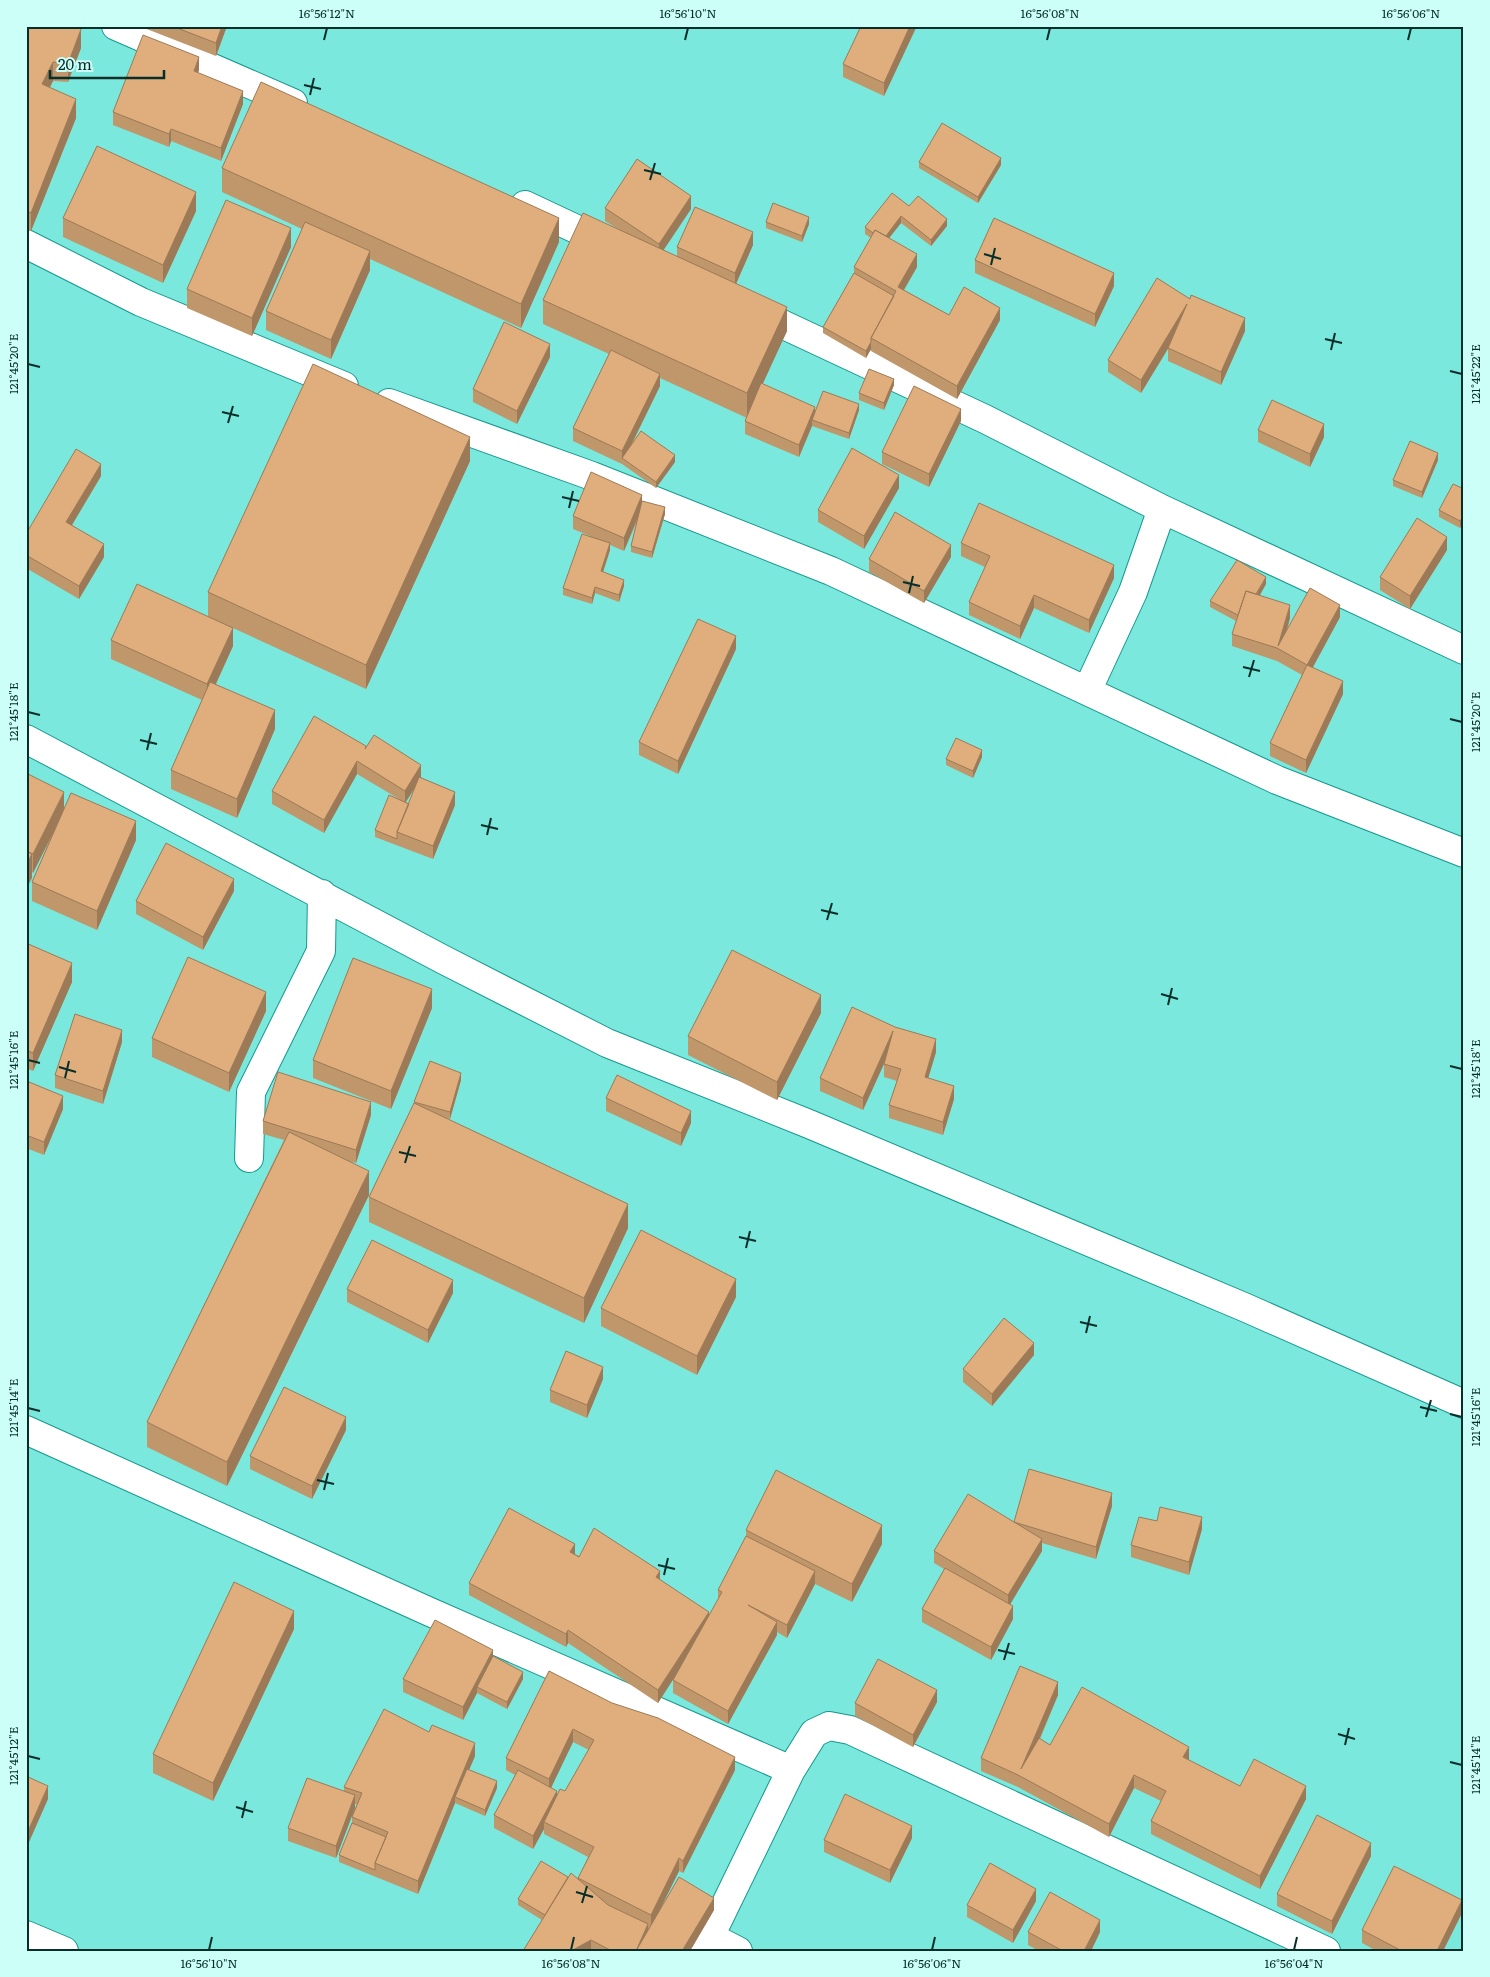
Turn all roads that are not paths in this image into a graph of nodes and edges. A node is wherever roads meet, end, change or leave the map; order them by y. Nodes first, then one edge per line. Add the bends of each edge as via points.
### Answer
1 (116, 26) edge
2 (318, 114) edge
3 (501, 194) edge
4 (26, 244) edge
5 (635, 256) edge
6 (734, 302) edge
7 (1162, 508) junction
8 (1464, 650) edge
9 (1087, 691) junction
10 (26, 739) edge
11 (1464, 853) edge
12 (322, 894) junction
13 (249, 1158) dead end
14 (1464, 1404) edge
15 (26, 1430) edge
16 (791, 1770) junction
17 (26, 1934) edge
18 (707, 1944) edge
19 (64, 1951) edge
20 (738, 1951) edge
21 (1326, 1951) edge

1 - 2 street
3 - 5 street
4 - 9 street via 141,302 325,379 592,476 831,571
6 - 7 street via 985,419
7 - 8 street
7 - 9 street via 1133,592
9 - 11 street via 1277,780
10 - 12 street
12 - 13 street via 321,951 251,1092
12 - 14 street via 607,1043 809,1124
15 - 16 street
16 - 18 street
16 - 21 street via 814,1733 829,1726 850,1730
17 - 19 street
18 - 20 street

